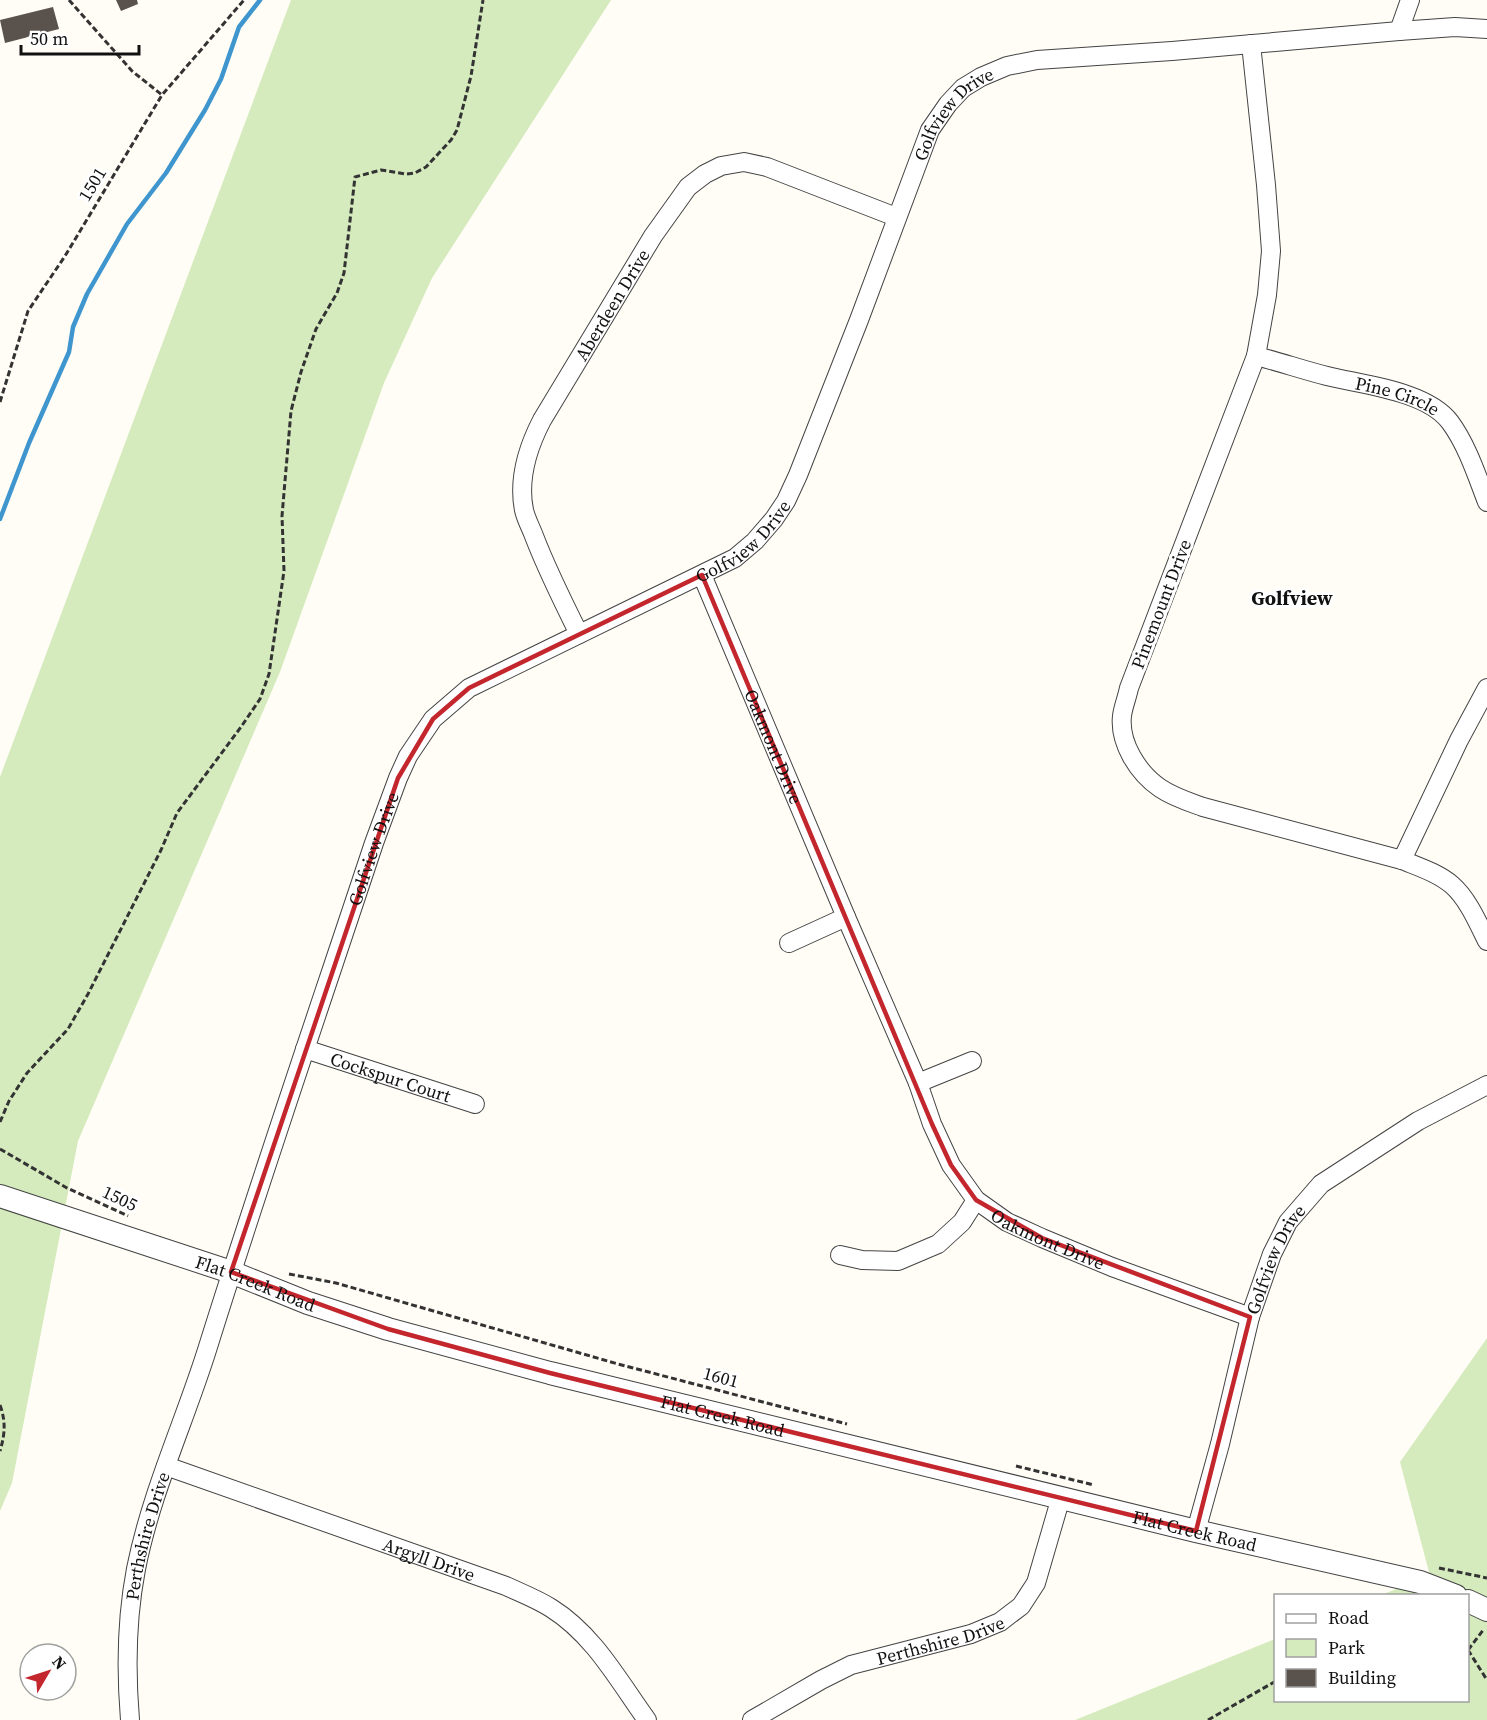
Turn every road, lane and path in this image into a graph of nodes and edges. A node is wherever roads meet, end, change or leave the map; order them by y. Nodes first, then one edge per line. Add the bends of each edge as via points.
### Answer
1 (69, 0) edge
2 (244, 0) edge
3 (483, 0) edge
4 (1410, 0) edge
5 (1487, 29) edge
6 (1399, 31) junction
7 (1251, 44) junction
8 (162, 94) junction
9 (896, 218) junction
10 (1256, 356) junction
11 (0, 402) edge
12 (1487, 502) edge
13 (702, 574) junction
14 (579, 634) junction
15 (1487, 688) edge
16 (1402, 860) junction
17 (846, 918) junction
18 (1487, 941) edge
19 (789, 943) dead end
20 (305, 1049) junction
21 (972, 1061) dead end
22 (918, 1083) junction
23 (1487, 1084) edge
24 (475, 1104) dead end
25 (0, 1122) edge
26 (0, 1149) edge
27 (0, 1196) edge
28 (976, 1200) junction
29 (128, 1217) dead end
30 (840, 1255) dead end
31 (231, 1272) junction
32 (279, 1272) dead end
33 (1250, 1317) junction
34 (204, 1359) joint
35 (0, 1406) edge
36 (855, 1427) dead end
37 (0, 1451) edge
38 (1011, 1464) dead end
39 (166, 1466) junction
40 (1099, 1486) dead end
41 (1061, 1497) junction
42 (1196, 1531) junction
43 (1451, 1594) edge
44 (1469, 1601) edge
45 (1487, 1610) edge
46 (1487, 1625) edge
47 (1469, 1649) edge
48 (1469, 1652) edge
49 (1487, 1680) edge
50 (1274, 1682) edge
51 (130, 1720) edge
52 (647, 1720) edge
53 (752, 1720) edge
54 (1208, 1720) edge

1 - 8 path via 132,71
2 - 8 path, 1501
3 - 25 path via 471,76 452,140 415,173 381,170 355,177 344,273 316,329 291,411 282,516 284,571 270,674 260,699 177,813 83,1003 68,1029 27,1072
4 - 6 street
5 - 6 street, Golfview Drive
6 - 7 street, Golfview Drive
7 - 9 street, Golfview Drive via 1037,60 981,77 963,88 930,130
7 - 10 street, Pinemount Drive via 1270,251
8 - 11 path, 1501 via 28,311
9 - 13 street, Golfview Drive via 786,501 746,550
9 - 14 street, Aberdeen Drive via 767,167 744,162 722,166 688,187 653,236 542,420 527,455 524,510
10 - 12 street, Pine Circle via 1370,384 1432,407 1450,422 1471,460
10 - 16 street, Pinemount Drive via 1129,688 1122,718 1125,743 1140,770 1159,788 1178,798
13 - 14 street, Golfview Drive
13 - 17 street, Oakmont Drive
14 - 20 street, Golfview Drive via 469,688 433,719 408,756
15 - 16 street
16 - 18 street, Pinemount Drive via 1453,886
17 - 19 street
17 - 22 street, Oakmont Drive
20 - 24 street, Cockspur Court
20 - 31 street, Golfview Drive
21 - 22 street
22 - 28 street, Oakmont Drive via 951,1165
23 - 33 street, Golfview Drive via 1418,1121 1321,1184 1288,1222
26 - 29 path, 1505 via 50,1179
27 - 31 street, Flat Creek Road
28 - 30 street via 962,1222 938,1244 898,1261
28 - 33 street, Oakmont Drive via 1007,1222 1041,1238
31 - 34 street, Golfview Drive
31 - 41 street, Flat Creek Road via 388,1329 550,1373
32 - 36 path, 1601 via 336,1283
33 - 42 street, Golfview Drive
34 - 39 street, Perthshire Drive
35 - 37 path via 5,1418
38 - 40 path
39 - 51 street, Perthshire Drive via 133,1587
39 - 52 street, Argyll Drive via 506,1586 551,1608 604,1658
41 - 42 street, Flat Creek Road
41 - 53 street, Perthshire Drive via 1036,1583 1021,1606 1000,1622 971,1634 851,1665
42 - 43 street, Flat Creek Road via 1420,1582
44 - 45 street
46 - 47 path
48 - 49 path
50 - 54 path

